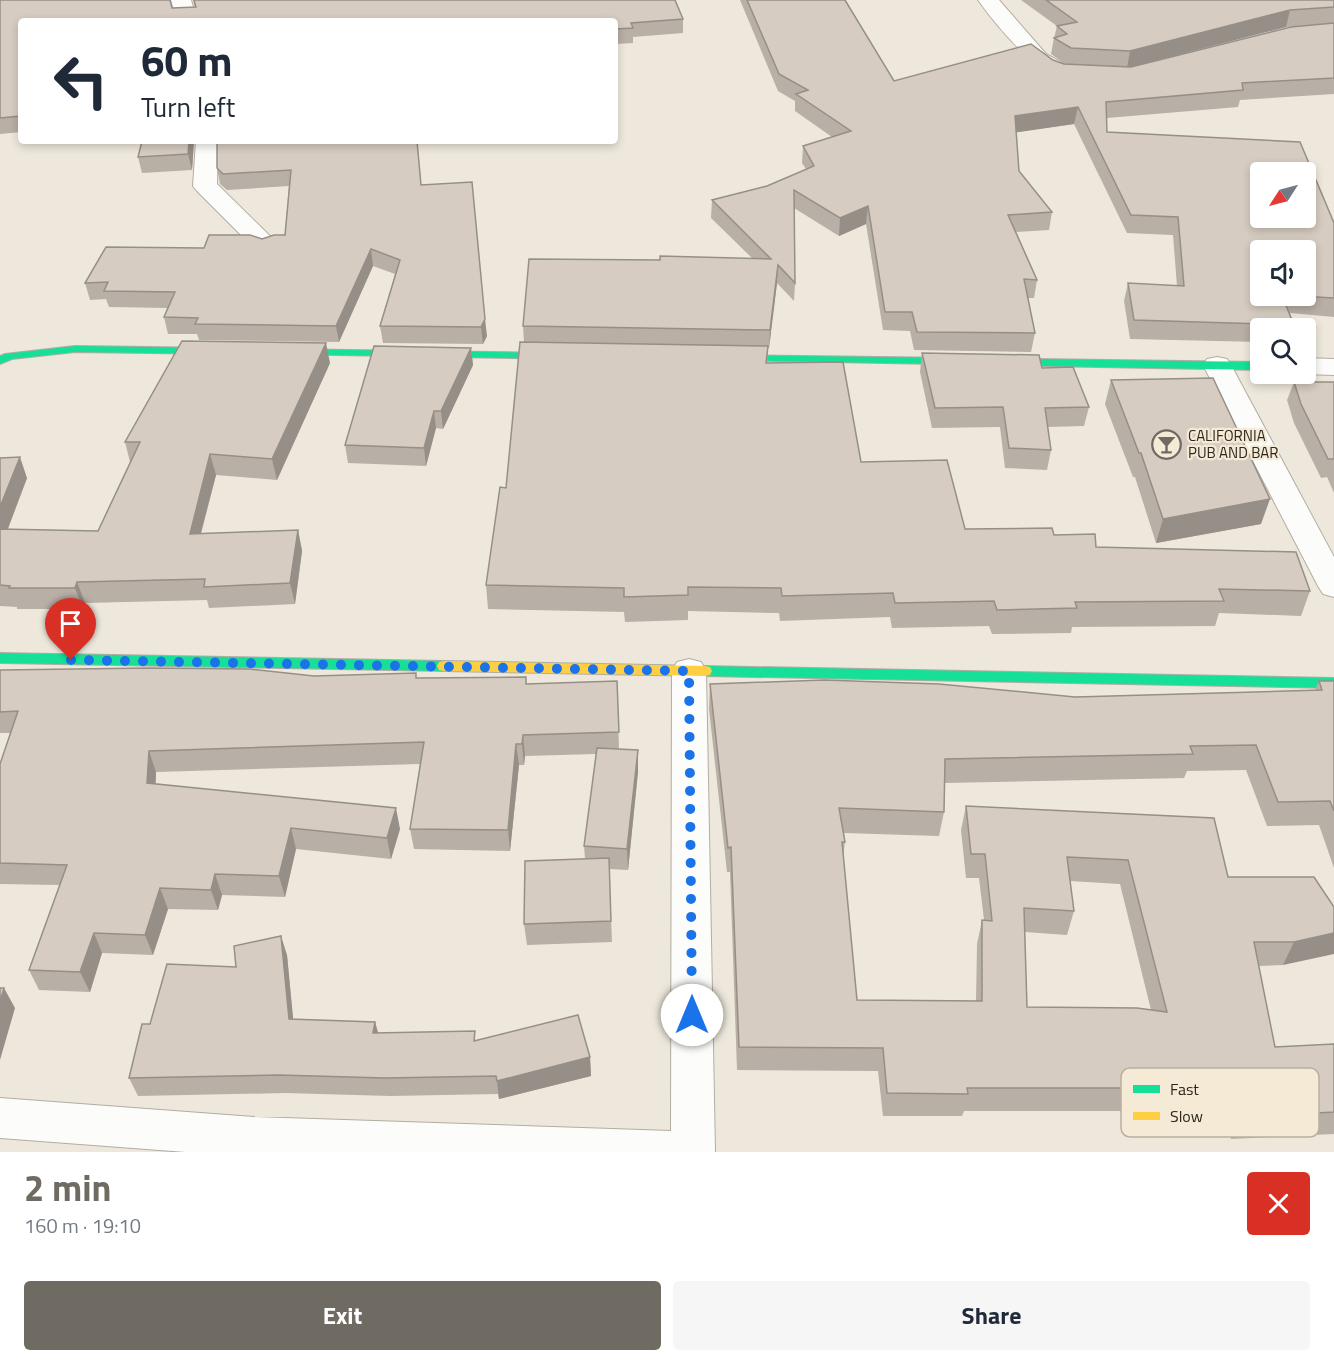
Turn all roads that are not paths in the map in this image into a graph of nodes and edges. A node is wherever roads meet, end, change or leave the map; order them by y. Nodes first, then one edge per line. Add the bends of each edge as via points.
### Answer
1 (181, 0) edge
2 (988, 0) edge
3 (186, 18) edge
4 (1084, 74) edge
5 (207, 144) edge
6 (266, 246) edge
7 (241, 352) edge
8 (265, 352) edge
9 (574, 356) edge
10 (705, 358) edge
11 (0, 361) edge
12 (1217, 365) junction
13 (1250, 366) edge
14 (1316, 366) edge
15 (1334, 367) edge
16 (1334, 586) edge
17 (0, 658) edge
18 (689, 671) junction
19 (1334, 683) edge
20 (0, 1118) edge
21 (677, 1152) edge
22 (693, 1152) edge

1 - 3 street
2 - 4 street via 1039,58 1062,73
5 - 6 street via 205,186
7 - 11 street via 75,349 9,356
8 - 9 street
10 - 12 street
12 - 13 street
12 - 16 street
14 - 15 street
17 - 18 street
18 - 19 street
18 - 22 street
20 - 21 street via 254,1137

